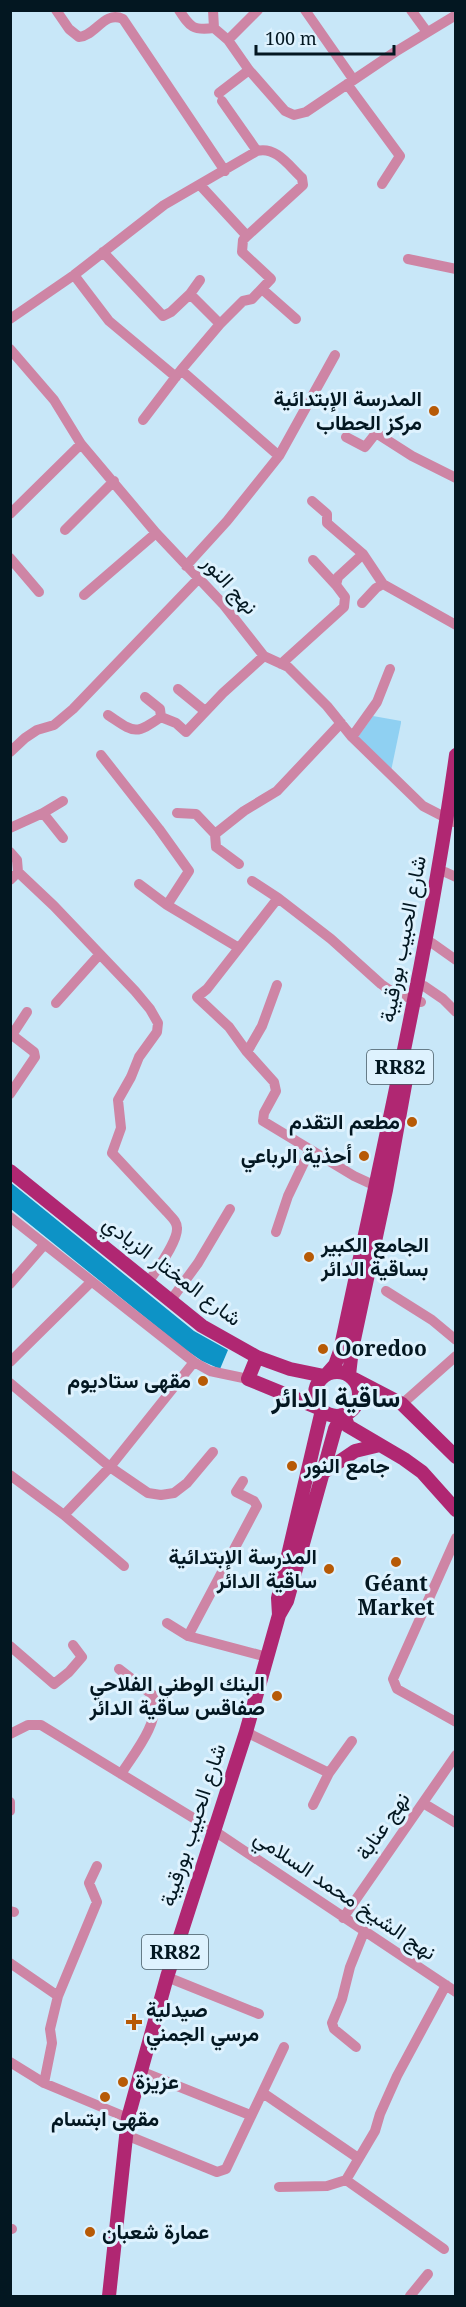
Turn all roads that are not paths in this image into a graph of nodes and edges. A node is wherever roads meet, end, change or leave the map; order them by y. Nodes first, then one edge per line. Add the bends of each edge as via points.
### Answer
1 (56, 10) edge
2 (179, 10) edge
3 (213, 10) edge
4 (258, 10) edge
5 (305, 10) edge
6 (411, 10) edge
7 (456, 15) edge
8 (214, 28) junction
9 (427, 32) junction
10 (228, 40) junction
11 (249, 70) junction
12 (350, 82) junction
13 (257, 151) junction
14 (225, 171) junction
15 (382, 184) dead end
16 (200, 185) junction
17 (247, 236) junction
18 (103, 252) junction
19 (408, 259) dead end
20 (456, 269) edge
21 (74, 275) junction
22 (200, 280) dead end
23 (262, 289) junction
24 (190, 294) junction
25 (10, 319) edge
26 (296, 319) dead end
27 (220, 324) junction
28 (10, 349) edge
29 (335, 355) dead end
30 (179, 374) junction
31 (143, 420) dead end
32 (346, 437) dead end
33 (81, 444) junction
34 (279, 456) junction
35 (456, 478) edge
36 (114, 481) junction
37 (312, 501) dead end
38 (10, 514) edge
39 (65, 530) dead end
40 (156, 532) junction
41 (363, 554) junction
42 (10, 558) edge
43 (313, 560) dead end
44 (186, 566) junction
45 (199, 578) junction
46 (383, 584) junction
47 (336, 585) junction
48 (39, 592) dead end
49 (84, 596) dead end
50 (362, 603) dead end
51 (456, 625) edge
52 (264, 656) junction
53 (281, 664) junction
54 (390, 669) dead end
55 (178, 689) dead end
56 (145, 697) dead end
57 (205, 711) junction
58 (108, 715) dead end
59 (161, 717) junction
60 (341, 723) junction
61 (352, 737) junction
62 (10, 752) edge
63 (101, 755) dead end
64 (456, 755) edge
65 (63, 801) dead end
66 (43, 813) junction
67 (177, 813) dead end
68 (452, 818) edge
69 (10, 828) edge
70 (215, 834) junction
71 (63, 838) dead end
72 (10, 852) edge
73 (239, 864) dead end
74 (450, 874) edge
75 (14, 876) edge
76 (252, 881) dead end
77 (138, 884) dead end
78 (278, 898) junction
79 (167, 905) junction
80 (432, 943) junction
81 (239, 948) junction
82 (99, 955) junction
83 (456, 960) edge
84 (278, 985) dead end
85 (424, 986) junction
86 (417, 1001) junction
87 (56, 1003) dead end
88 (27, 1012) dead end
89 (456, 1012) edge
90 (247, 1052) junction
91 (10, 1094) edge
92 (310, 1150) junction
93 (10, 1171) edge
94 (381, 1188) junction
95 (230, 1209) dead end
96 (10, 1217) edge
97 (276, 1232) dead end
98 (44, 1245) junction
99 (91, 1282) junction
100 (148, 1282) junction
101 (10, 1284) edge
102 (386, 1291) dead end
103 (171, 1300) junction
104 (456, 1340) edge
105 (256, 1357) junction
106 (10, 1362) edge
107 (194, 1362) junction
108 (453, 1363) edge
109 (325, 1375) junction
110 (352, 1377) junction
111 (248, 1379) junction
112 (10, 1383) edge
113 (402, 1404) junction
114 (322, 1409) junction
115 (343, 1415) junction
116 (380, 1445) junction
117 (213, 1452) dead end
118 (456, 1457) edge
119 (110, 1467) junction
120 (324, 1472) junction
121 (10, 1475) edge
122 (243, 1481) dead end
123 (456, 1510) edge
124 (64, 1515) junction
125 (456, 1538) edge
126 (124, 1566) dead end
127 (279, 1615) junction
128 (167, 1623) dead end
129 (188, 1636) junction
130 (73, 1645) dead end
131 (10, 1646) edge
132 (267, 1657) junction
133 (119, 1669) dead end
134 (456, 1722) edge
135 (246, 1732) junction
136 (10, 1734) edge
137 (352, 1741) dead end
138 (456, 1755) edge
139 (329, 1773) junction
140 (121, 1774) junction
141 (10, 1802) edge
142 (423, 1803) junction
143 (313, 1805) dead end
144 (10, 1811) edge
145 (456, 1823) edge
146 (213, 1830) junction
147 (97, 1866) dead end
148 (343, 1918) junction
149 (364, 1932) junction
150 (10, 1963) edge
151 (167, 1977) junction
152 (446, 1985) junction
153 (456, 1992) edge
154 (58, 1996) junction
155 (259, 2014) dead end
156 (284, 2047) dead end
157 (356, 2047) dead end
158 (10, 2062) edge
159 (140, 2071) junction
160 (44, 2083) junction
161 (262, 2093) junction
162 (250, 2115) junction
163 (128, 2118) junction
164 (126, 2135) junction
165 (358, 2158) junction
166 (346, 2180) junction
167 (279, 2187) dead end
168 (444, 2249) dead end
169 (428, 2274) dead end
170 (109, 2296) edge
171 (410, 2296) edge

1 - 14 street via 79,38 111,17 123,19
2 - 8 street via 189,26 201,30
3 - 8 street
4 - 10 street
5 - 12 street
6 - 9 street
7 - 9 street
8 - 10 street
9 - 12 street
10 - 11 street
11 - 12 street via 285,111 294,115 306,112
11 - 13 street via 220,97
12 - 15 street via 400,156
13 - 14 street
13 - 17 street via 273,151 302,178 303,186
14 - 16 street
16 - 17 street
16 - 18 street via 164,205
17 - 23 street via 242,252 271,279
18 - 21 street
18 - 24 street via 163,316
19 - 20 street
21 - 25 street
21 - 30 street via 109,321
22 - 24 street
23 - 26 street
23 - 27 street
24 - 27 street
27 - 30 street
28 - 33 street, نهج النور via 54,400
29 - 34 street
30 - 31 street
30 - 34 street
32 - 35 street via 365,447 375,433
33 - 36 street, نهج النور
33 - 38 street
34 - 44 street
36 - 39 street
36 - 40 street, نهج النور
37 - 41 street via 327,514 327,523
40 - 44 street, نهج النور
40 - 49 street
41 - 46 street
41 - 47 street via 338,577
42 - 48 street
43 - 47 street
44 - 45 street, نهج النور
45 - 52 street, نهج النور
45 - 62 street via 73,710 54,725 25,738
46 - 50 street
46 - 51 street
47 - 53 street via 345,597 344,607
52 - 53 street, نهج النور
52 - 57 street
53 - 60 street, نهج النور
54 - 61 street via 377,702
55 - 57 street
56 - 59 street via 160,709
57 - 59 street via 186,732
58 - 59 street via 132,730 143,730
60 - 61 street, نهج النور
60 - 70 street via 277,791
61 - 68 street, نهج النور via 423,806
63 - 79 street via 189,872
64 - 68 main road, شارع الحبيب بورقيبة / RR82
65 - 66 street
66 - 69 street
66 - 71 street
67 - 70 street via 196,814
68 - 74 main road, شارع الحبيب بورقيبة / RR82
68 - 86 main road, شارع الحبيب بورقيبة / RR82
70 - 73 street via 216,847
72 - 75 street via 17,860
74 - 80 main road, شارع الحبيب بورقيبة / RR82
75 - 82 street via 54,906
76 - 78 street
77 - 79 street
78 - 81 street
78 - 86 street via 381,984
79 - 81 street
80 - 83 street
80 - 85 main road, شارع الحبيب بورقيبة / RR82
81 - 90 street via 197,997 229,1027
82 - 87 street
82 - 100 street via 135,991 158,1023 157,1032 139,1057 118,1100 121,1128 112,1153 175,1221 174,1241
84 - 90 street
85 - 86 main road, شارع الحبيب بورقيبة / RR82
85 - 89 street
86 - 94 main road, شارع الحبيب بورقيبة / RR82
88 - 91 street via 12,1035 35,1057
90 - 92 street via 276,1091 263,1121
92 - 94 street
92 - 97 street
93 - 100 main road, شارع المختار الزيادي
94 - 109 main road, شارع الحبيب بورقيبة / RR82 via 340,1351 335,1365
94 - 110 main road, شارع الحبيب بورقيبة / RR82 via 352,1349
95 - 103 street
96 - 98 street
98 - 99 street
98 - 101 street
99 - 106 street
99 - 107 street
100 - 103 main road, شارع المختار الزيادي
102 - 104 street
103 - 105 main road, شارع المختار الزيادي via 202,1326
105 - 109 main road, شارع المختار الزيادي via 290,1369
105 - 111 main road
107 - 111 street via 210,1371
107 - 119 street
108 - 113 street
109 - 110 main road via 341,1372
109 - 114 main road, شارع الحبيب بورقيبة / RR82 via 315,1389
110 - 113 main road
110 - 115 main road, شارع الحبيب بورقيبة / RR82 via 359,1389 358,1400
111 - 114 main road
112 - 119 street
113 - 118 main road
114 - 115 main road via 332,1415
114 - 127 main road, شارع الحبيب بورقيبة / RR82 via 278,1598
115 - 116 main road via 348,1426
115 - 120 main road, شارع الحبيب بورقيبة / RR82 via 335,1429
116 - 120 main road via 355,1451
116 - 123 main road via 422,1472
117 - 119 street via 187,1483 174,1493 161,1495 148,1493
119 - 124 street
120 - 127 main road, شارع الحبيب بورقيبة / RR82 via 287,1601
121 - 124 street
122 - 129 street via 236,1492 256,1506
124 - 126 street
125 - 134 street via 393,1679 397,1689
127 - 132 main road, شارع الحبيب بورقيبة / RR82
128 - 129 street
129 - 132 street
130 - 131 street via 82,1657 54,1684
132 - 135 main road, شارع الحبيب بورقيبة / RR82
133 - 140 street via 154,1696 156,1706 149,1728
135 - 139 street
135 - 146 main road, شارع الحبيب بورقيبة / RR82
136 - 140 street, نهج الشيخ محمد السلامي via 28,1725 41,1725
137 - 139 street
138 - 142 street, نهج عنابة
139 - 143 street
140 - 146 street, نهج الشيخ محمد السلامي
141 - 144 street
142 - 145 street
142 - 148 street, نهج عنابة
146 - 148 street, نهج الشيخ محمد السلامي
146 - 151 main road, شارع الحبيب بورقيبة / RR82
147 - 154 street via 89,1883 97,1902
148 - 149 street, نهج الشيخ محمد السلامي
149 - 152 street, نهج الشيخ محمد السلامي
149 - 157 street via 332,2023
150 - 154 street
151 - 155 street
151 - 159 main road, شارع الحبيب بورقيبة / RR82
152 - 153 street, نهج الشيخ محمد السلامي
152 - 165 street
154 - 160 street
156 - 161 street
158 - 160 street
159 - 162 street
159 - 163 main road, شارع الحبيب بورقيبة / RR82
160 - 163 street
161 - 162 street
161 - 165 street
162 - 164 street via 226,2169 217,2172
163 - 164 main road, شارع الحبيب بورقيبة / RR82
164 - 170 main road, شارع الحبيب بورقيبة / RR82
165 - 166 street
166 - 167 street via 327,2186
166 - 168 street
169 - 171 street

